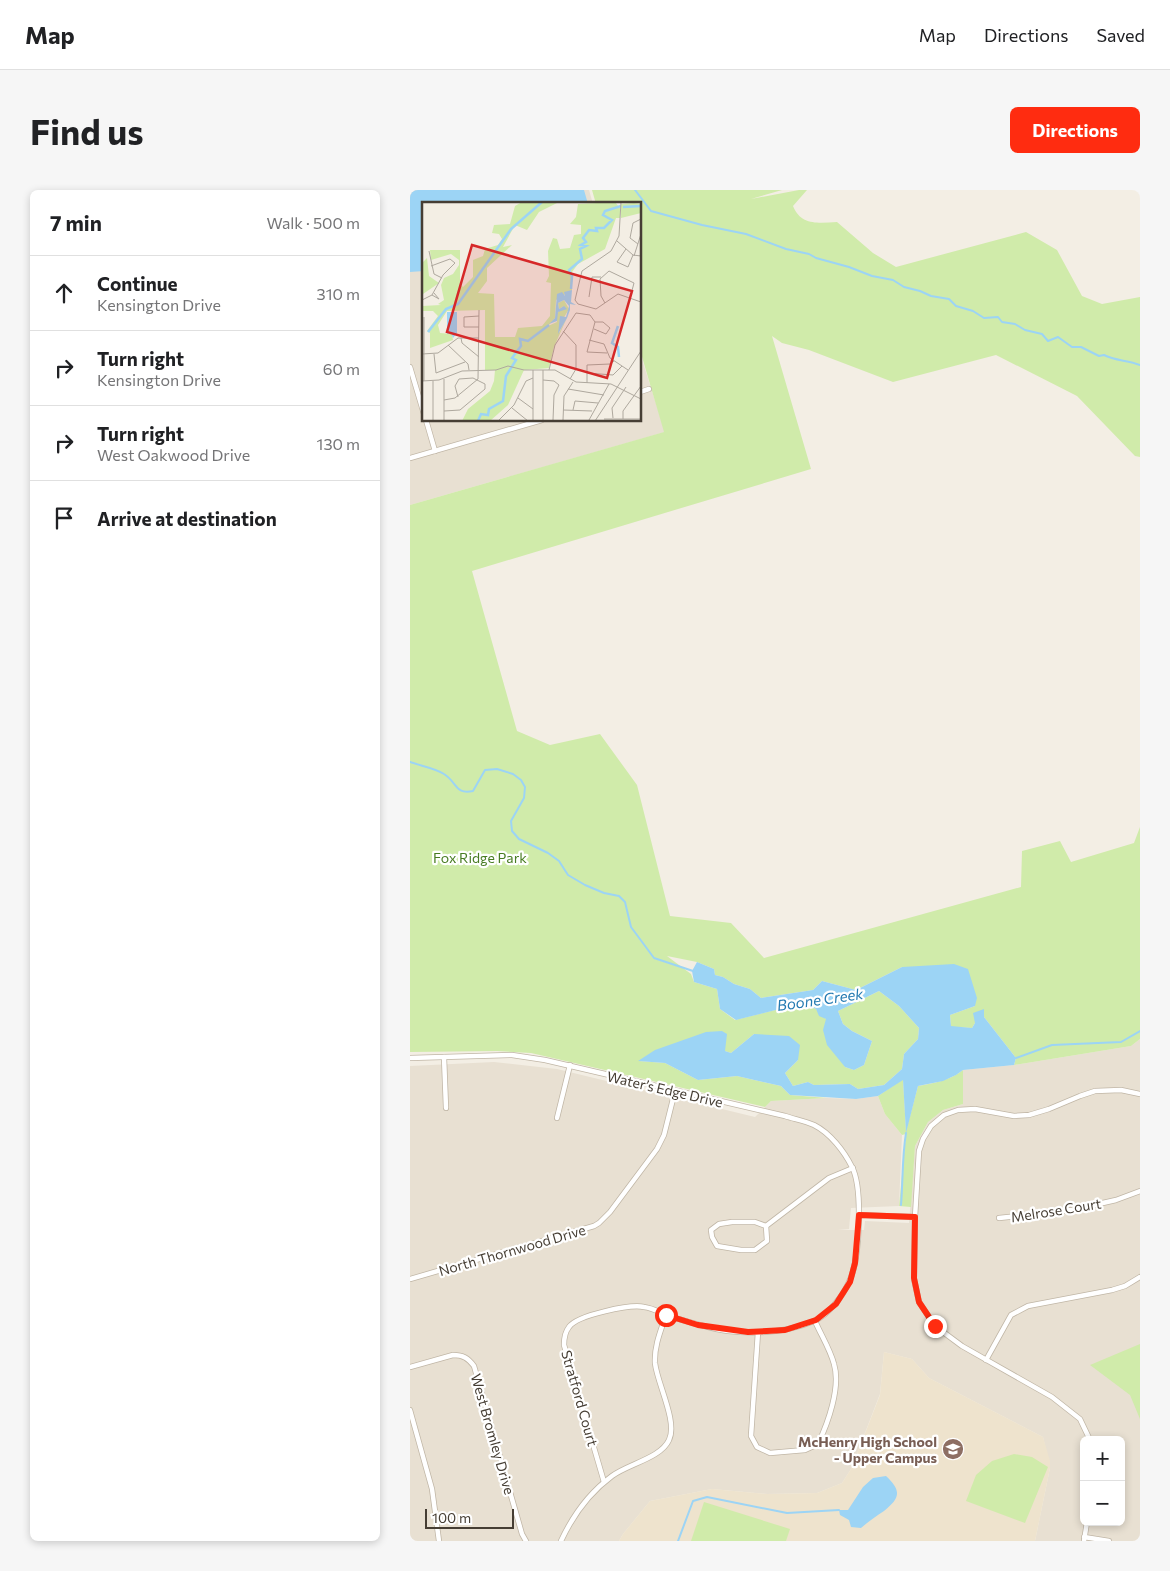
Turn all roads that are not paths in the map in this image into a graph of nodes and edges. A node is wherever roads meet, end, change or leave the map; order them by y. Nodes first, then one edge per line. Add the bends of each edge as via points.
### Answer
1 (410, 368) edge
2 (649, 389) dead end
3 (641, 392) edge
4 (422, 407) edge
5 (426, 421) edge
6 (518, 421) edge
7 (538, 421) edge
8 (520, 426) junction
9 (435, 451) junction
10 (410, 458) edge
11 (444, 1057) junction
12 (410, 1058) edge
13 (570, 1065) junction
14 (675, 1091) junction
15 (1140, 1094) edge
16 (446, 1108) dead end
17 (557, 1118) dead end
18 (853, 1168) junction
19 (1140, 1191) edge
20 (859, 1215) junction
21 (915, 1217) junction
22 (999, 1218) dead end
23 (766, 1226) junction
24 (1140, 1278) edge
25 (410, 1279) edge
26 (666, 1315) junction
27 (816, 1320) junction
28 (758, 1332) junction
29 (986, 1360) junction
30 (410, 1367) edge
31 (410, 1410) edge
32 (1088, 1436) edge
33 (604, 1482) junction
34 (1087, 1526) edge
35 (1084, 1539) edge
36 (439, 1541) edge
37 (526, 1541) edge
38 (561, 1541) edge
39 (1109, 1541) edge

1 - 4 street
2 - 3 street
5 - 9 street
6 - 8 street
7 - 8 street
8 - 9 street
9 - 10 street
11 - 12 street, Water’s Edge Drive
11 - 13 street, Water’s Edge Drive via 512,1056
11 - 16 street
13 - 14 street, Water’s Edge Drive
13 - 17 street
14 - 18 street, Water’s Edge Drive via 785,1116 814,1126 832,1139
14 - 25 street, North Thornwood Drive via 660,1142 599,1223
15 - 21 street via 1101,1090 1029,1115 1014,1116 975,1109 944,1115 928,1130 920,1145
18 - 20 street, Water’s Edge Drive
18 - 23 street via 829,1178
19 - 22 street, Melrose Court via 1072,1210
20 - 21 street
20 - 27 street, Water’s Edge Drive via 850,1282 836,1304
21 - 29 street via 914,1278 919,1302 935,1326
23 - 23 street via 755,1222 732,1222 719,1224 711,1230 717,1246 755,1250 767,1241
24 - 29 street via 1112,1290 1028,1306 1011,1315
26 - 28 street, Stratford Court via 728,1331
26 - 33 street via 655,1362 671,1421 671,1436 665,1447
26 - 33 street, Stratford Court via 646,1307 631,1306 582,1318 569,1326 565,1336 566,1353
27 - 28 street, Stratford Court via 785,1330
27 - 28 street via 837,1380 826,1426 818,1444 805,1450 770,1452 757,1447 750,1436
29 - 32 street via 1052,1397 1080,1419
30 - 37 street, West Bromley Drive via 453,1355 466,1357 474,1366
31 - 36 street via 432,1488
33 - 38 street via 572,1519
34 - 35 street
35 - 39 street

